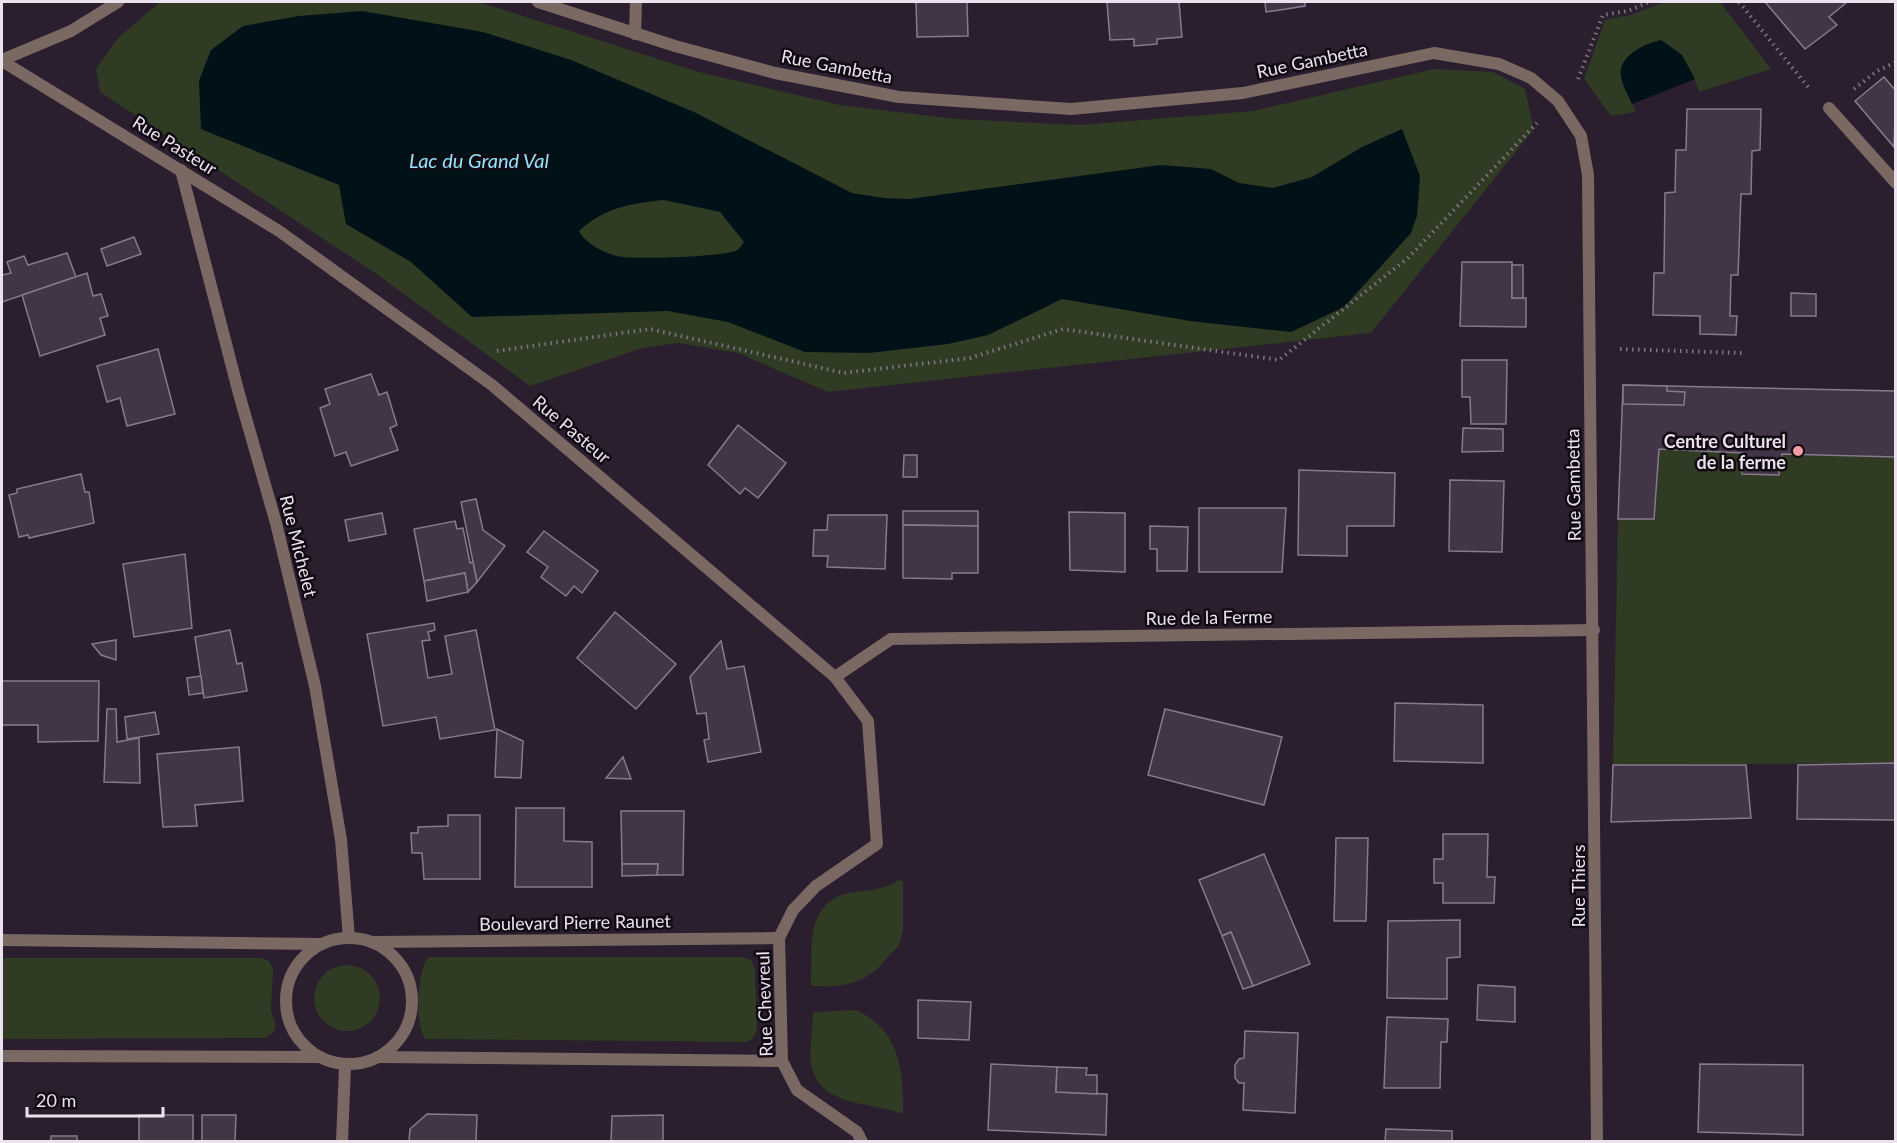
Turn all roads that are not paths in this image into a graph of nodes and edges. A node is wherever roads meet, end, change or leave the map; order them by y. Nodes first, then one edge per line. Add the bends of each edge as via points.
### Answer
1 (118, 2) edge
2 (538, 2) edge
3 (636, 2) edge
4 (635, 34) junction
5 (2, 60) edge
6 (1829, 108) road end
7 (181, 170) junction
8 (1896, 183) edge
9 (1594, 630) junction
10 (836, 677) junction
11 (349, 938) junction
12 (779, 938) junction
13 (2, 940) edge
14 (372, 942) junction
15 (320, 944) junction
16 (2, 1056) edge
17 (319, 1057) junction
18 (378, 1057) junction
19 (782, 1061) junction
20 (345, 1065) junction
21 (342, 1142) edge
22 (862, 1142) edge
23 (1597, 1142) edge

1 - 5 street via 71,31
2 - 4 street, Rue Gambetta
3 - 4 street
4 - 9 street, Rue Gambetta via 775,73 899,97 1071,109 1243,93 1434,53 1499,64 1531,78 1558,101 1581,136 1588,175
5 - 7 street, Rue Pasteur
6 - 8 street
7 - 10 street, Rue Pasteur via 279,231 492,385
7 - 11 street, Rue Michelet via 276,523 315,686 341,840
9 - 10 street, Rue de la Ferme via 891,639
9 - 23 street, Rue Thiers
10 - 12 street, Rue Pasteur via 868,721 877,844 816,886 793,910
11 - 14 street, Boulevard Pierre Raunet
11 - 15 street, Boulevard Pierre Raunet
12 - 14 street, Boulevard Pierre Raunet
12 - 19 street, Rue Chevreul
13 - 15 street, Boulevard Pierre Raunet
14 - 18 street, Boulevard Pierre Raunet via 390,952 411,987 406,1028 395,1045
15 - 17 street, Boulevard Pierre Raunet via 292,972 286,991 286,1011 292,1029 303,1046
16 - 17 street, Boulevard Pierre Raunet
17 - 20 street, Boulevard Pierre Raunet
18 - 19 street, Boulevard Pierre Raunet
18 - 20 street, Boulevard Pierre Raunet
19 - 22 street, Rue Chevreul via 797,1090 857,1132
20 - 21 street

